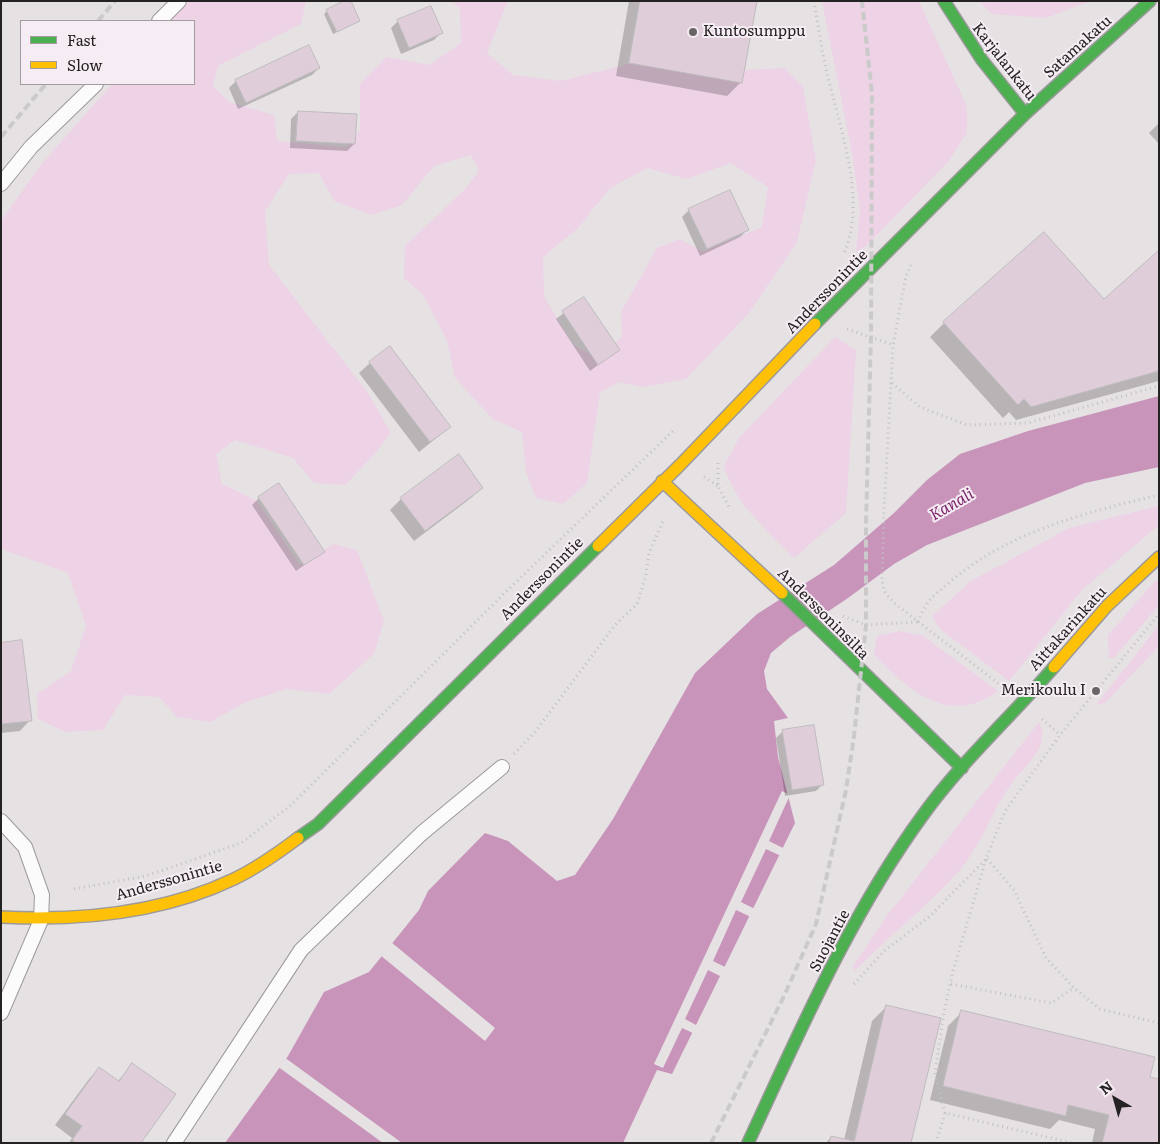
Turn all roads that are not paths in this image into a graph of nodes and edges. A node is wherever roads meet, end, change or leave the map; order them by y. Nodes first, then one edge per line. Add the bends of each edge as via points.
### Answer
1 (179, 1) edge
2 (944, 1) edge
3 (1150, 1) edge
4 (160, 20) edge
5 (95, 85) edge
6 (1026, 114) junction
7 (1, 184) edge
8 (662, 481) junction
9 (1159, 558) edge
10 (502, 767) road end
11 (962, 768) junction
12 (1, 821) edge
13 (1, 917) edge
14 (41, 920) junction
15 (1, 1014) edge
16 (174, 1143) edge
17 (748, 1143) edge

1 - 4 lane
2 - 6 main road, Karjalankatu via 964,38
3 - 6 main road, Satamakatu
5 - 7 lane via 31,147
6 - 8 main road, Anderssonintie
8 - 11 main road, Anderssoninsilta
8 - 14 main road, Anderssonintie via 325,818 302,836 261,864 219,886 126,911
9 - 11 main road, Aittakarinkatu via 1113,601
10 - 16 lane via 422,832 301,950
11 - 17 main road, Suojantie via 911,831 863,911 816,999
12 - 14 lane via 25,847 42,895
13 - 14 main road, Anderssonintie
14 - 15 lane

